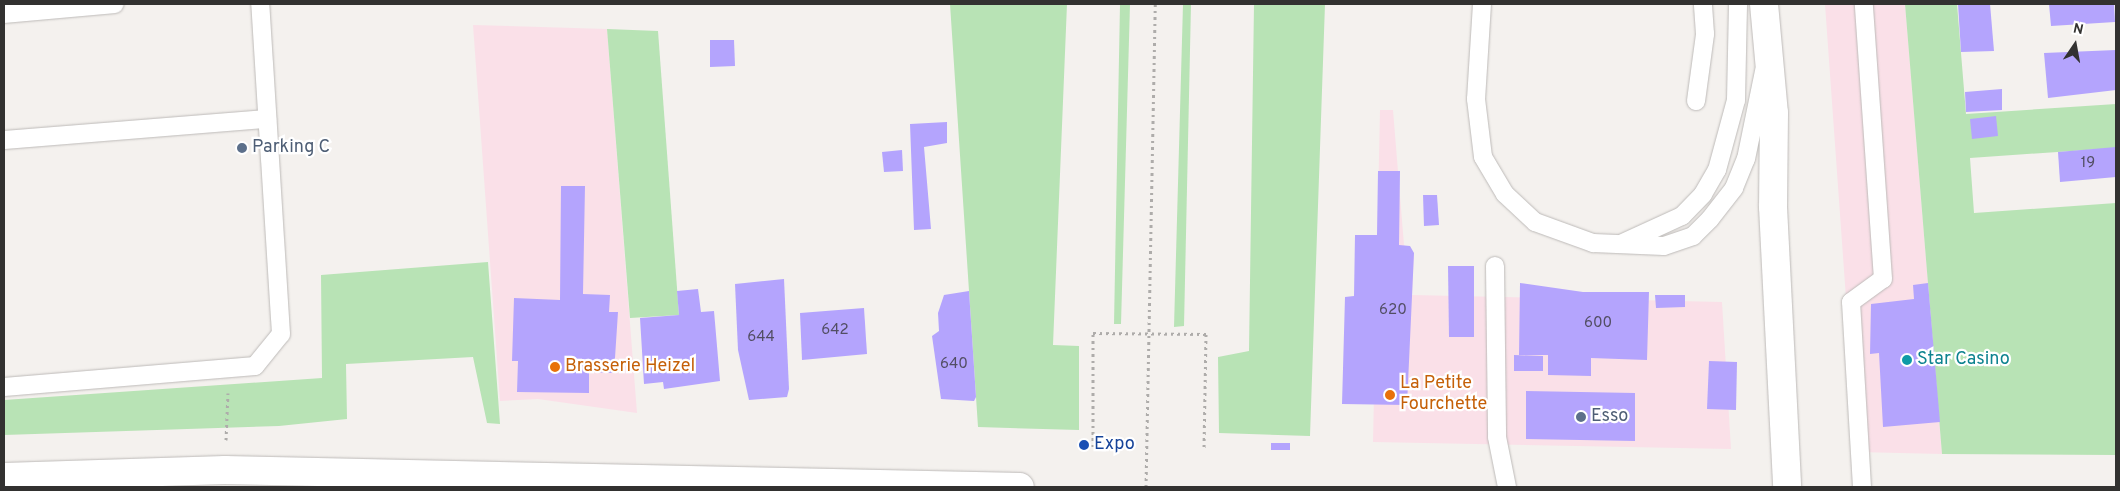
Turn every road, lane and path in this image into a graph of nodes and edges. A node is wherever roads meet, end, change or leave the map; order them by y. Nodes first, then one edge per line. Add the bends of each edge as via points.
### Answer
1 (115, 4) edge
2 (260, 4) edge
3 (1155, 4) edge
4 (1482, 4) edge
5 (1703, 4) edge
6 (1738, 4) edge
7 (1764, 4) edge
8 (1864, 4) edge
9 (63, 8) junction
10 (4, 14) edge
11 (4, 26) edge
12 (1768, 59) junction
13 (1696, 101) dead end
14 (268, 118) junction
15 (4, 140) edge
16 (1621, 244) junction
17 (1495, 266) dead end
18 (1148, 334) junction
19 (228, 368) junction
20 (4, 387) edge
21 (1093, 447) dead end
22 (1204, 448) dead end
23 (226, 470) junction
24 (4, 477) edge
25 (411, 480) edge
26 (1020, 487) edge
27 (1146, 487) edge
28 (1507, 487) edge
29 (1787, 487) edge
30 (1862, 487) edge

1 - 9 lane
2 - 14 lane
3 - 18 path
4 - 16 lane via 1476,99 1484,157 1505,194 1536,222 1565,235
5 - 13 lane via 1705,34
6 - 16 lane via 1736,100 1717,170 1703,194 1682,216
7 - 12 main road
8 - 30 lane via 1883,279 1851,302
9 - 10 lane
9 - 11 lane
12 - 16 lane via 1746,159 1734,188 1710,219 1692,236 1664,246
12 - 29 main road via 1774,112 1773,208
14 - 15 lane
14 - 19 lane via 281,334 255,366
17 - 28 lane via 1497,437
18 - 21 path via 1093,333
18 - 22 path via 1206,334
18 - 27 path
19 - 20 lane
19 - 23 path
23 - 24 main road
23 - 25 main road
25 - 26 main road

